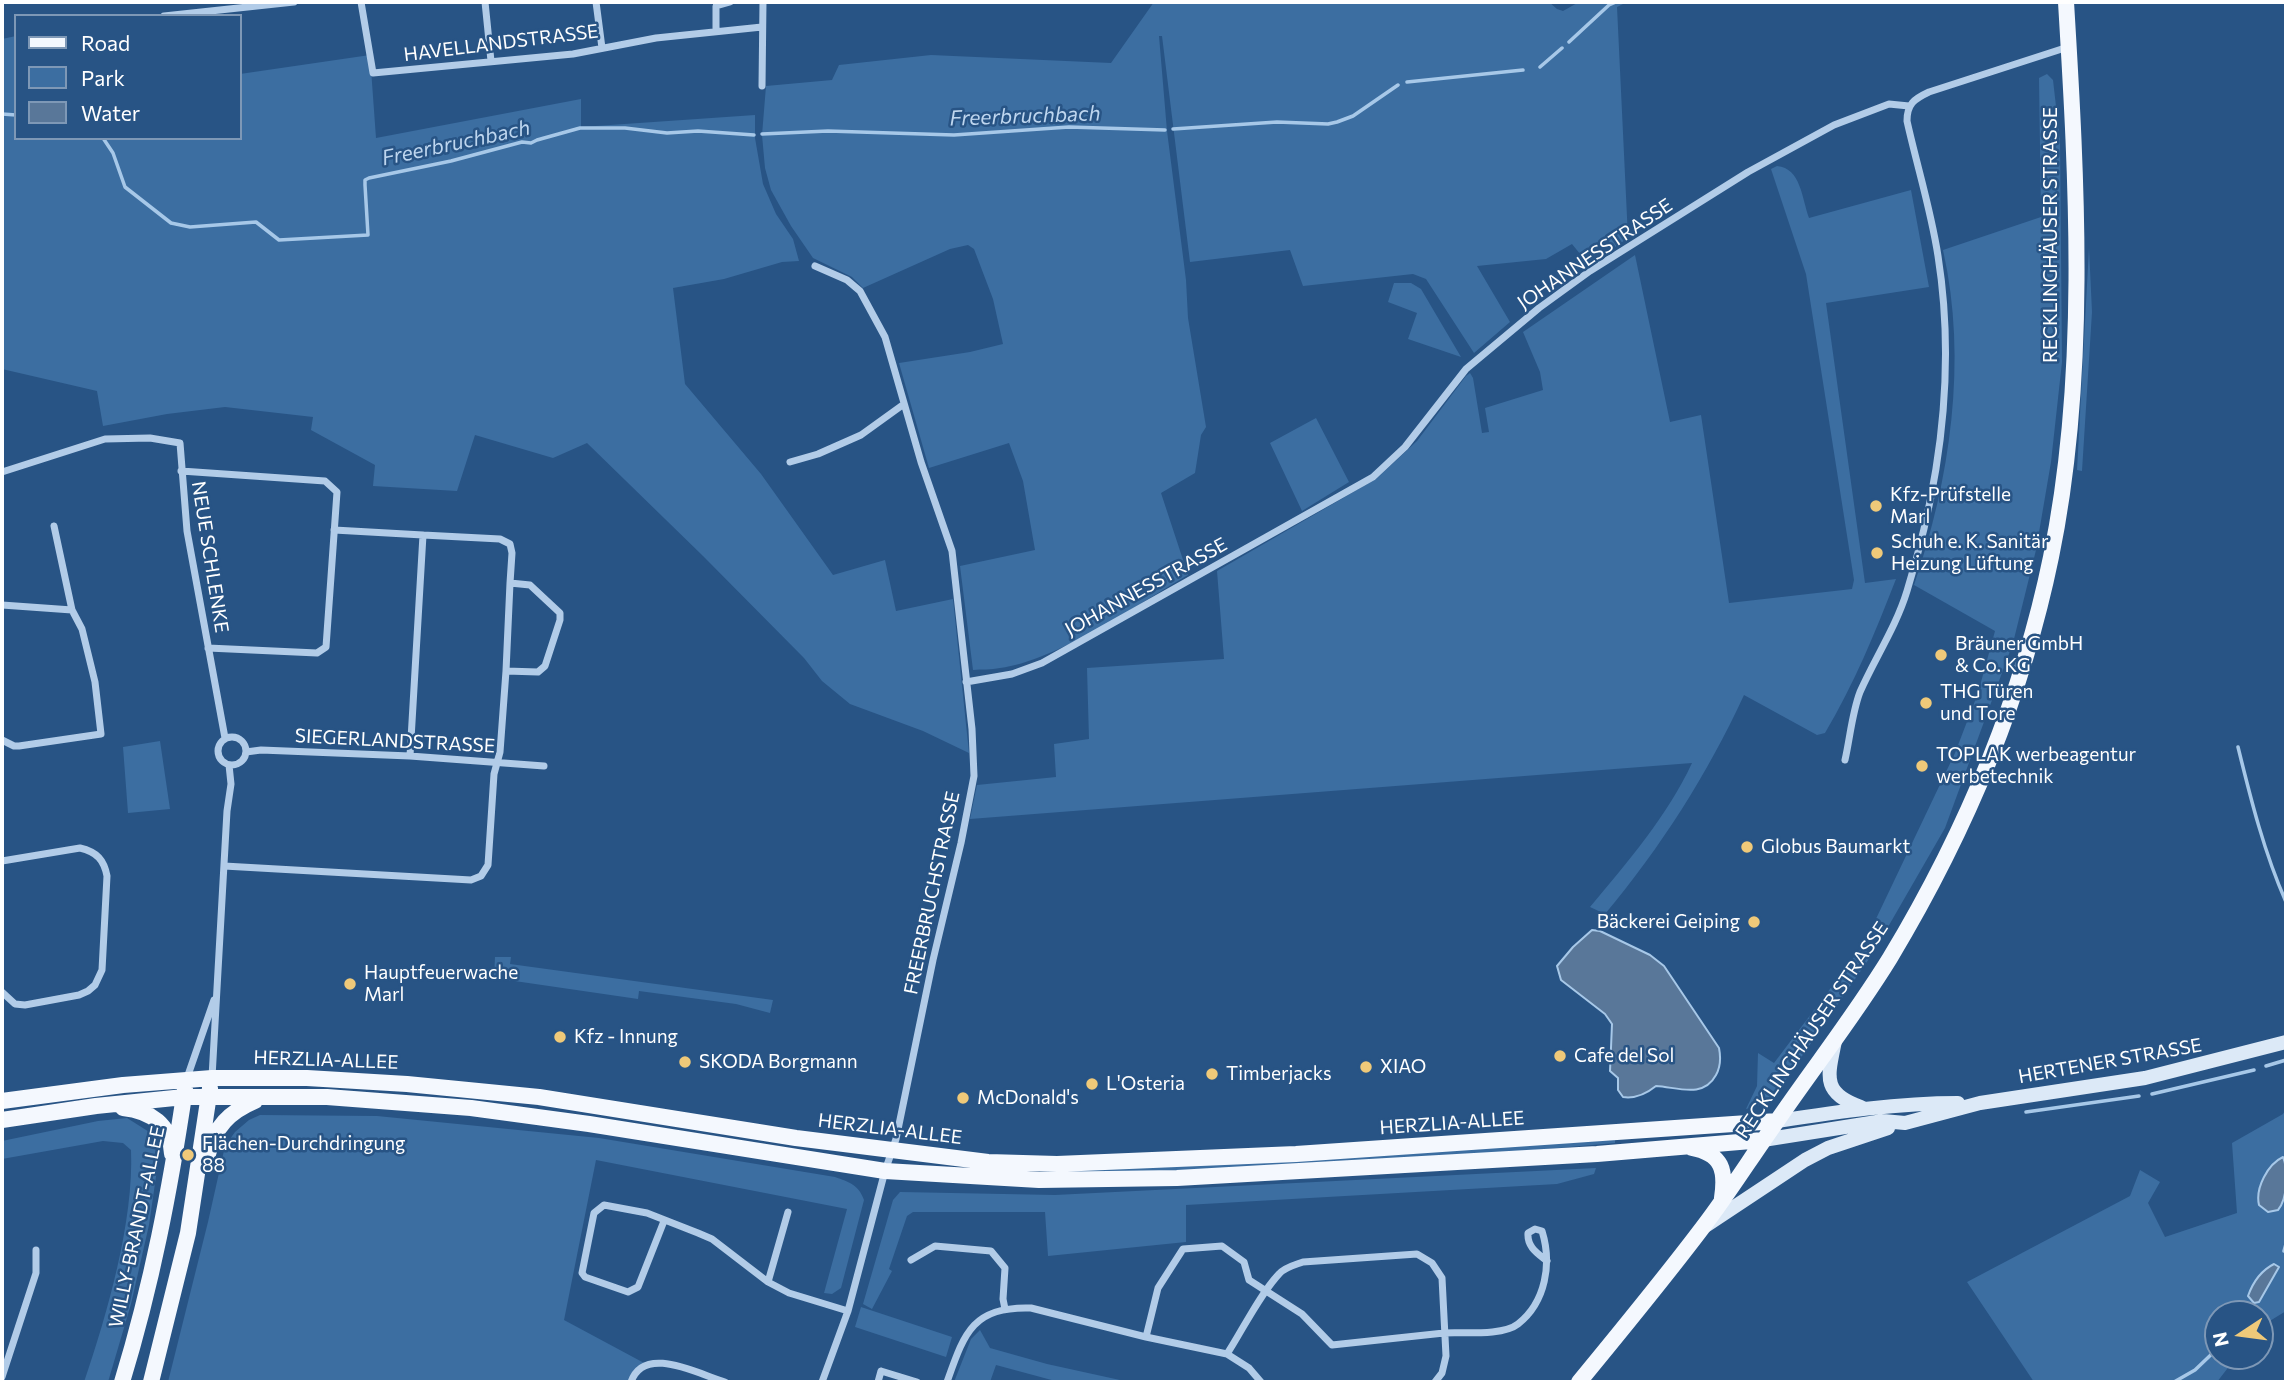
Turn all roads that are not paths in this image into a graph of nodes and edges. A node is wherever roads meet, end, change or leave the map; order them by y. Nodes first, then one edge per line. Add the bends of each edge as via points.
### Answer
1 (294, 2) edge
2 (361, 2) edge
3 (485, 2) edge
4 (596, 2) edge
5 (730, 2) edge
6 (763, 2) edge
7 (2066, 2) edge
8 (183, 14) edge
9 (762, 27) junction
10 (716, 32) junction
11 (2069, 47) junction
12 (602, 48) junction
13 (491, 61) junction
14 (762, 86) dead end
15 (1909, 106) junction
16 (815, 266) dead end
17 (904, 404) junction
18 (790, 462) dead end
19 (181, 471) junction
20 (2, 472) edge
21 (54, 526) dead end
22 (334, 530) junction
23 (423, 535) junction
24 (510, 583) junction
25 (2, 605) edge
26 (72, 610) junction
27 (208, 648) junction
28 (506, 671) junction
29 (966, 682) junction
30 (225, 738) junction
31 (2, 740) edge
32 (246, 752) junction
33 (410, 756) junction
34 (1846, 760) dead end
35 (496, 761) junction
36 (229, 765) junction
37 (544, 766) dead end
38 (2, 861) edge
39 (224, 866) junction
40 (217, 989) junction
41 (2, 992) edge
42 (1835, 1040) junction
43 (2286, 1042) edge
44 (212, 1078) junction
45 (187, 1079) junction
46 (184, 1097) junction
47 (264, 1097) junction
48 (208, 1098) junction
49 (2, 1101) edge
50 (1980, 1103) junction
51 (96, 1106) junction
52 (1866, 1108) junction
53 (2, 1120) edge
54 (1777, 1121) junction
55 (1905, 1122) junction
56 (1763, 1140) junction
57 (1683, 1146) junction
58 (892, 1150) junction
59 (886, 1171) junction
60 (173, 1174) junction
61 (1721, 1201) junction
62 (788, 1212) dead end
63 (190, 1218) junction
64 (664, 1221) junction
65 (1703, 1227) junction
66 (36, 1250) dead end
67 (911, 1260) dead end
68 (1547, 1261) dead end
69 (768, 1282) junction
70 (1267, 1290) junction
71 (1005, 1309) junction
72 (848, 1311) junction
73 (1447, 1333) junction
74 (1146, 1337) junction
75 (1227, 1354) junction
76 (2, 1377) edge
77 (897, 1379) edge
78 (122, 1382) edge
79 (152, 1382) edge
80 (631, 1382) edge
81 (725, 1382) edge
82 (822, 1382) edge
83 (878, 1382) edge
84 (917, 1382) edge
85 (947, 1382) edge
86 (1261, 1382) edge
87 (1435, 1382) edge
88 (1579, 1382) edge

1 - 8 street
2 - 13 street, HAVELLANDSTRASSE via 373,74
3 - 13 street
4 - 12 street
5 - 10 street via 716,6
6 - 9 street
7 - 11 main road, RECKLINGHÄUSER STRASSE
9 - 10 street, HAVELLANDSTRASSE
9 - 14 street
10 - 12 street, HAVELLANDSTRASSE
11 - 15 street, JOHANNESSTRASSE via 1929,92
11 - 42 main road, RECKLINGHÄUSER STRASSE via 2076,301 2064,480 2051,556 2032,636 1995,744 1950,852 1889,960
12 - 13 street, HAVELLANDSTRASSE
15 - 29 street, JOHANNESSTRASSE via 1888,104 1834,125 1748,172 1590,271 1466,369 1405,447 1373,477 1042,663
15 - 34 street via 1907,121 1943,288 1944,417 1933,494 1906,596 1860,694
16 - 17 street, FREERBRUCHSTRASSE via 860,291 885,337
17 - 18 street via 861,435
17 - 29 street, FREERBRUCHSTRASSE via 952,551
19 - 20 street, NEUE SCHLENKE via 180,443 150,438 105,439
19 - 22 street, NEUE SCHLENKE via 325,481 337,492
19 - 27 street, NEUE SCHLENKE
21 - 26 street
22 - 23 street
22 - 27 street, NEUE SCHLENKE via 327,648 317,653
23 - 24 street via 500,539 510,544
23 - 33 street
24 - 28 street
24 - 28 street via 530,585 561,612 545,666 538,673
25 - 26 street
26 - 31 street via 82,629 95,682 101,734 13,746
27 - 30 street, NEUE SCHLENKE
28 - 35 street
29 - 58 street, FREERBRUCHSTRASSE via 974,776
30 - 32 street via 241,740
30 - 36 street via 218,755
32 - 33 street, SIEGERLANDSTRASSE
32 - 36 street via 238,763
33 - 35 street, SIEGERLANDSTRASSE
35 - 37 street, SIEGERLANDSTRASSE
35 - 39 street via 488,865 481,876 471,880
36 - 39 street
38 - 41 street via 80,848 100,857 107,876 102,970 95,985 79,995 25,1005 15,1004
39 - 40 street
40 - 44 street
40 - 45 street
42 - 52 main road via 1828,1079 1832,1091 1842,1100
42 - 54 main road, RECKLINGHÄUSER STRASSE
43 - 50 main road, HERTENER STRASSE via 2145,1078
44 - 45 main road, HERZLIA-ALLEE
44 - 48 main road
44 - 58 main road, HERZLIA-ALLEE via 307,1078 539,1097
45 - 46 main road, WILLY-BRANDT-ALLEE
45 - 49 main road, HERZLIA-ALLEE
46 - 48 main road, HERZLIA-ALLEE
46 - 51 main road, HERZLIA-ALLEE
46 - 60 main road, WILLY-BRANDT-ALLEE
47 - 48 main road, HERZLIA-ALLEE
47 - 59 main road, HERZLIA-ALLEE via 471,1108
47 - 63 main road via 228,1116 212,1137
48 - 63 main road
50 - 52 main road, HERTENER STRASSE
50 - 55 main road, HERTENER STRASSE
51 - 53 main road, HERZLIA-ALLEE
51 - 60 main road via 140,1110 159,1122 172,1145
52 - 54 main road, HERTENER STRASSE
54 - 56 main road, RECKLINGHÄUSER STRASSE
54 - 58 main road, HERZLIA-ALLEE via 1296,1154 1071,1163 988,1162
55 - 56 main road, HERTENER STRASSE via 1884,1121
55 - 65 main road via 1828,1148
56 - 57 main road, HERZLIA-ALLEE
56 - 61 main road, RECKLINGHÄUSER STRASSE
57 - 59 main road, HERZLIA-ALLEE via 1177,1178 1039,1180
57 - 61 main road via 1710,1154 1722,1166
58 - 59 street, FREERBRUCHSTRASSE
59 - 72 street, FREERBRUCHSTRASSE
60 - 78 main road, WILLY-BRANDT-ALLEE via 141,1322
61 - 65 main road, RECKLINGHÄUSER STRASSE
62 - 69 street
63 - 79 main road
64 - 64 street via 604,1205 594,1213 584,1277 628,1292 638,1287
64 - 69 street via 712,1239
65 - 88 main road, RECKLINGHÄUSER STRASSE
66 - 76 street via 36,1273
67 - 71 street via 935,1246 991,1251 1005,1268
68 - 73 street via 1543,1289 1517,1324 1506,1330
69 - 72 street
70 - 73 street via 1302,1314 1332,1345
70 - 73 street via 1279,1273 1303,1262 1417,1254 1432,1263 1441,1279
70 - 74 street via 1249,1280 1244,1262 1222,1246 1183,1250 1158,1288
70 - 75 street
71 - 74 street via 1031,1308
71 - 85 street via 991,1314 962,1339
72 - 82 street, FREERBRUCHSTRASSE
73 - 87 street via 1447,1356
74 - 75 street
75 - 86 street
77 - 83 street via 881,1371
77 - 84 street
80 - 81 street via 634,1372 646,1364 664,1363

